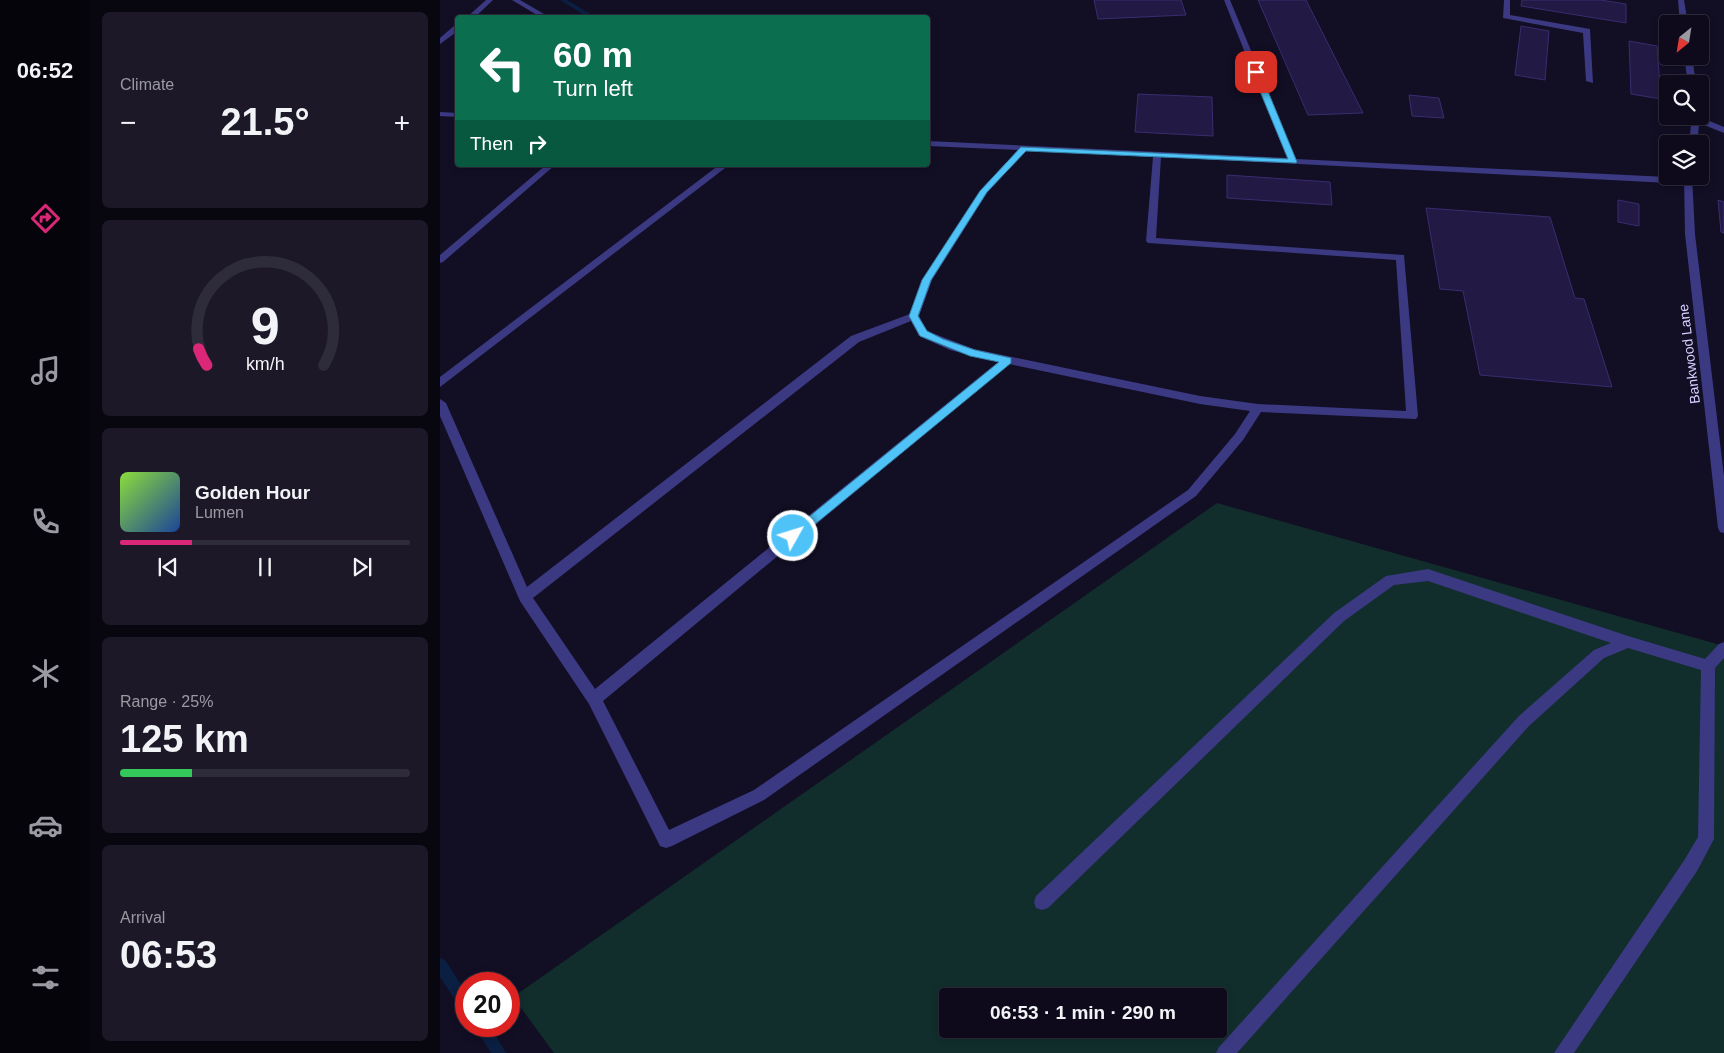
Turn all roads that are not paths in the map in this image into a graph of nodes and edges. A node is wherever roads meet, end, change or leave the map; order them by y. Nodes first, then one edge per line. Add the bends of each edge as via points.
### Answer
1 (490, 0) edge
2 (515, 0) edge
3 (1227, 0) edge
4 (1507, 0) edge
5 (1680, 0) edge
6 (472, 15) edge
7 (542, 15) edge
8 (1682, 15) edge
9 (455, 30) edge
10 (440, 42) edge
11 (1590, 81) dead end
12 (440, 114) edge
13 (455, 115) edge
14 (1709, 124) edge
15 (1724, 130) edge
16 (930, 143) edge
17 (1024, 148) junction
18 (1157, 155) junction
19 (1293, 162) junction
20 (549, 167) edge
21 (722, 167) edge
22 (1659, 177) edge
23 (1688, 185) edge
24 (440, 260) edge
25 (914, 316) junction
26 (1007, 360) junction
27 (440, 383) edge
28 (440, 403) edge
29 (1258, 408) junction
30 (1724, 528) edge
31 (525, 597) junction
32 (1628, 642) junction
33 (1724, 648) edge
34 (1708, 666) junction
35 (594, 699) junction
36 (1042, 902) dead end
37 (1225, 1053) edge
38 (1563, 1053) edge

1 - 6 street
2 - 7 street
3 - 19 street
4 - 11 street via 1506,16 1588,31
5 - 8 street
9 - 10 street
12 - 13 street
14 - 15 street
16 - 17 street
17 - 18 street
17 - 25 street via 979,198 927,280
18 - 19 street
18 - 29 street via 1151,241 1401,257 1412,416
19 - 22 street
20 - 24 street
21 - 27 street
23 - 30 street, Bankwood Lane via 1690,234
25 - 26 street via 923,333 939,341
25 - 31 street via 855,339
26 - 29 street via 1200,400
26 - 35 street
28 - 31 street
29 - 35 street via 1239,437 1192,493 759,795 666,840
31 - 35 street
32 - 34 street
32 - 36 street via 1428,575 1391,580 1339,617
32 - 37 street via 1599,654 1524,722
33 - 34 street
34 - 38 street via 1706,839 1686,874

